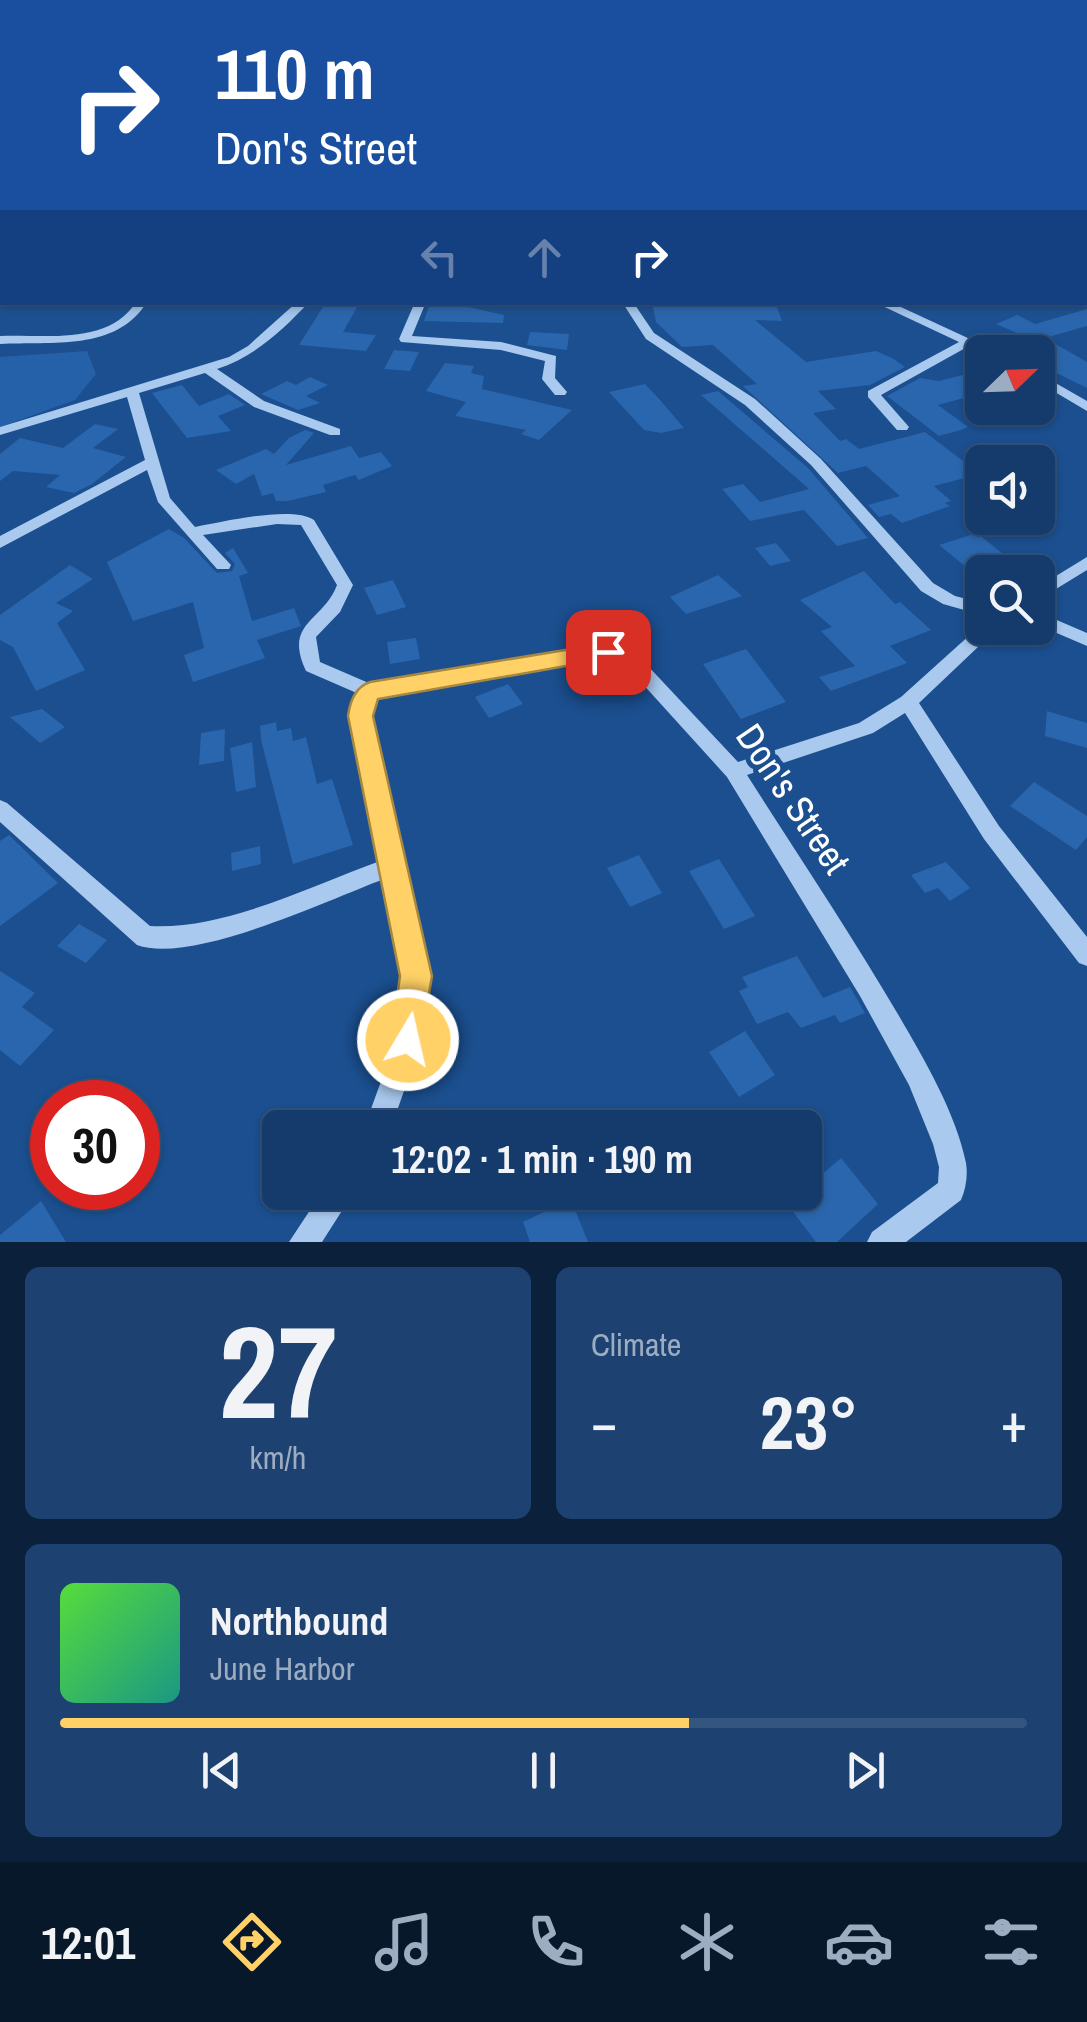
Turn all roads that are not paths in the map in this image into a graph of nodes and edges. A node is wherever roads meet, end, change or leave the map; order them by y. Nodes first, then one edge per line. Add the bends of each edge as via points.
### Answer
1 (141, 305) edge
2 (301, 305) edge
3 (420, 305) edge
4 (629, 305) edge
5 (886, 305) edge
6 (0, 340) edge
7 (965, 341) edge
8 (965, 344) edge
9 (208, 369) junction
10 (1055, 387) edge
11 (131, 389) junction
12 (560, 392) dead end
13 (1087, 407) edge
14 (902, 427) dead end
15 (0, 431) edge
16 (335, 432) dead end
17 (154, 461) junction
18 (191, 532) junction
19 (0, 543) edge
20 (1087, 562) edge
21 (223, 565) dead end
22 (1055, 584) edge
23 (965, 604) edge
24 (1055, 626) edge
25 (1087, 640) edge
26 (970, 645) edge
27 (370, 692) junction
28 (908, 702) junction
29 (734, 772) junction
30 (0, 809) edge
31 (390, 867) junction
32 (1087, 955) edge
33 (385, 1110) edge
34 (327, 1210) edge
35 (304, 1242) edge
36 (882, 1242) edge

1 - 6 street via 111,332
2 - 9 street via 252,349
3 - 12 street via 404,339 502,346 552,359 548,380
4 - 23 street via 650,336 750,402 816,462 927,587
5 - 7 street
8 - 14 street via 873,394
9 - 11 street
9 - 16 street via 259,404
10 - 13 street
11 - 15 street
11 - 17 street
17 - 18 street via 163,499
17 - 19 street
18 - 21 street
18 - 27 street via 306,520 345,585 335,607 304,637 306,652 312,666
20 - 22 street
24 - 25 street
26 - 28 street
27 - 29 street, Don's Street via 588,653 626,654
27 - 31 street via 360,716
28 - 29 street via 866,728
28 - 32 street via 992,834
29 - 36 street, Don's Street via 894,1032 947,1144 951,1190
30 - 31 street via 145,937 157,940 195,936
31 - 33 street via 410,941 415,1003
34 - 35 street

